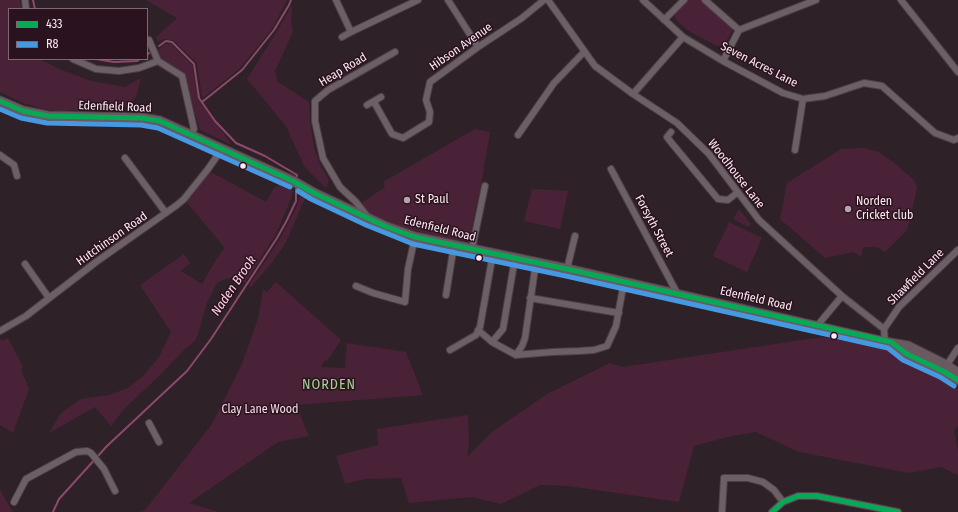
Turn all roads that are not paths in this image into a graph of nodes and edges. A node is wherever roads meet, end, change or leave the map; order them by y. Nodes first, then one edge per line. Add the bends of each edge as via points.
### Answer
1 (336, 0) edge
2 (418, 0) edge
3 (448, 0) edge
4 (544, 0) edge
5 (548, 0) edge
6 (643, 0) edge
7 (684, 0) edge
8 (705, 0) edge
9 (816, 0) edge
10 (901, 0) edge
11 (664, 20) junction
12 (738, 30) junction
13 (351, 32) junction
14 (342, 37) dead end
15 (683, 37) junction
16 (149, 40) dead end
17 (478, 47) junction
18 (395, 52) dead end
19 (584, 52) junction
20 (75, 60) edge
21 (158, 61) junction
22 (723, 61) junction
23 (958, 72) edge
24 (633, 94) junction
25 (381, 97) dead end
26 (803, 99) junction
27 (0, 101) edge
28 (374, 102) junction
29 (367, 105) dead end
30 (671, 132) dead end
31 (191, 135) junction
32 (518, 135) dead end
33 (958, 138) edge
34 (222, 149) junction
35 (795, 150) dead end
36 (0, 155) edge
37 (125, 158) dead end
38 (611, 170) dead end
39 (17, 176) dead end
40 (485, 186) dead end
41 (738, 192) junction
42 (166, 213) junction
43 (369, 219) junction
44 (575, 236) dead end
45 (415, 237) junction
46 (454, 245) junction
47 (472, 249) junction
48 (958, 250) edge
49 (493, 253) junction
50 (515, 258) junction
51 (536, 262) junction
52 (26, 264) dead end
53 (567, 269) junction
54 (624, 282) junction
55 (356, 286) dead end
56 (677, 293) junction
57 (446, 295) dead end
58 (842, 296) junction
59 (49, 298) junction
60 (530, 298) junction
61 (619, 313) junction
62 (817, 326) junction
63 (479, 328) junction
64 (884, 329) junction
65 (0, 331) edge
66 (492, 342) junction
67 (888, 342) junction
68 (958, 348) edge
69 (450, 350) dead end
70 (516, 355) junction
71 (945, 368) junction
72 (958, 373) edge
73 (958, 380) edge
74 (148, 423) dead end
75 (159, 442) dead end
76 (115, 491) dead end
77 (14, 502) dead end
78 (783, 502) junction
79 (722, 512) edge
80 (772, 512) edge
81 (898, 512) edge

1 - 13 street
2 - 13 street
3 - 17 street
4 - 17 street, Hibson Avenue
5 - 19 street, Woodhouse Lane
6 - 11 street, Seven Acres Lane
7 - 11 street
8 - 12 street
9 - 12 street
10 - 23 street
11 - 15 street, Seven Acres Lane
12 - 22 street
13 - 14 street
15 - 22 street, Seven Acres Lane
15 - 24 street
16 - 21 street
17 - 28 street, Hibson Avenue via 430,82 426,100 430,112 429,122 403,138 392,134
18 - 43 street, Heap Road via 328,90 315,101 315,121 323,158 340,187
19 - 24 street, Woodhouse Lane via 595,66
19 - 32 street via 554,83
20 - 21 street via 96,70 119,71 139,68
21 - 31 street via 182,76 194,129
22 - 26 street, Seven Acres Lane via 783,93
24 - 41 street, Woodhouse Lane via 677,123 709,154
25 - 28 street
26 - 33 street, Seven Acres Lane via 825,96 864,83 882,86 935,133 954,140
26 - 35 street
27 - 31 main road, Edenfield Road via 23,111 48,116 153,119
28 - 29 street
30 - 41 street via 667,137 712,194 718,199 728,200
31 - 34 main road, Edenfield Road
34 - 42 street, Hutchinson Road via 184,199
34 - 43 main road, Edenfield Road
36 - 39 street via 14,164
37 - 42 street
38 - 56 street, Forsyth Street
40 - 47 street
41 - 58 street, Woodhouse Lane via 759,220
42 - 59 street, Hutchinson Road
43 - 45 main road, Edenfield Road
44 - 53 street
45 - 46 main road, Edenfield Road
45 - 55 street via 408,269 405,302
46 - 47 main road, Edenfield Road
46 - 57 street
47 - 49 main road, Edenfield Road
48 - 64 street, Shawfield Lane via 899,307
49 - 50 main road, Edenfield Road
49 - 63 street
50 - 51 main road, Edenfield Road
50 - 66 street via 503,329
51 - 53 main road, Edenfield Road
51 - 60 street
52 - 59 street
53 - 54 main road, Edenfield Road
54 - 56 main road, Edenfield Road
54 - 61 street
56 - 62 main road, Edenfield Road
58 - 62 street
58 - 64 street, Woodhouse Lane
59 - 65 street, Hutchinson Road via 26,316
60 - 61 street
60 - 70 street via 525,338
61 - 70 street via 607,346 594,350
62 - 67 main road, Edenfield Road
63 - 66 street
63 - 69 street via 476,335
64 - 67 street
66 - 70 street
67 - 71 main road, Edenfield Road via 907,354
68 - 71 street
71 - 72 main road, Edenfield Road
71 - 73 main road, Edenfield Road
74 - 75 street
76 - 77 street via 98,460 89,452 76,452 26,479
78 - 79 street via 774,490 763,482 748,478 724,478
78 - 80 street
78 - 81 street via 798,496 817,496

